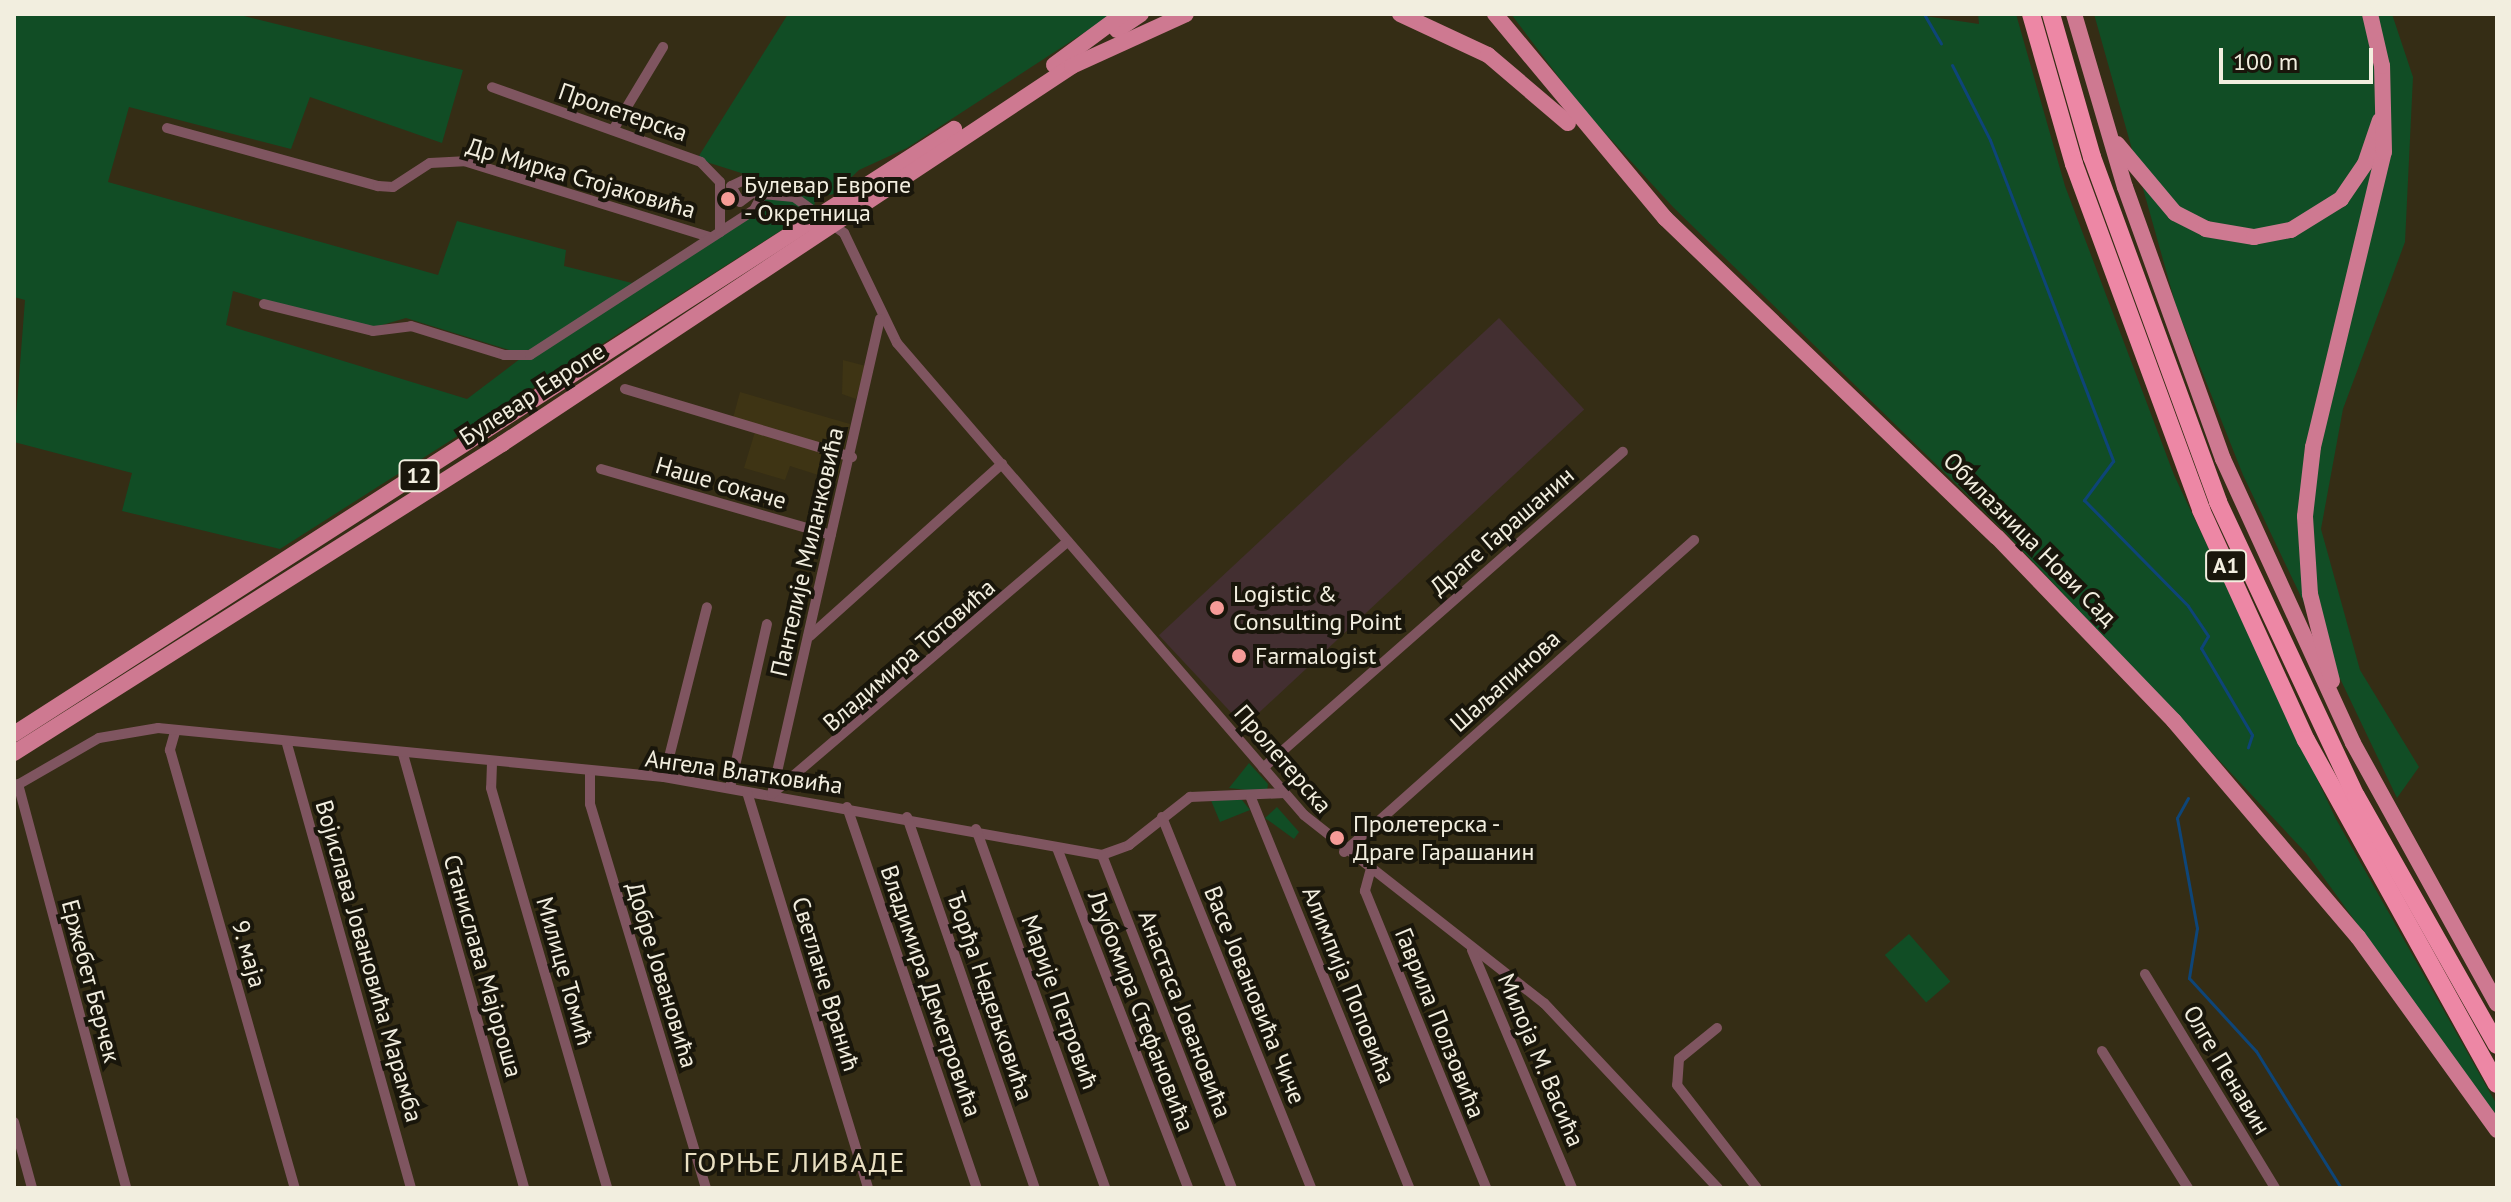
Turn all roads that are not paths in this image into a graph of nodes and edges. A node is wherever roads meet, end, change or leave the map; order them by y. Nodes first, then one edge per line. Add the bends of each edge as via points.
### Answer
1 (1123, 14) edge
2 (1141, 14) edge
3 (1186, 14) edge
4 (1400, 14) edge
5 (1495, 14) edge
6 (2031, 14) edge
7 (2051, 14) edge
8 (2074, 14) edge
9 (2370, 14) edge
10 (663, 47) dead end
11 (1069, 62) junction
12 (492, 87) dead end
13 (2384, 107) junction
14 (2104, 121) junction
15 (167, 128) dead end
16 (613, 130) junction
17 (1602, 150) junction
18 (726, 184) junction
19 (758, 193) junction
20 (824, 219) junction
21 (715, 234) junction
22 (264, 304) dead end
23 (880, 319) junction
24 (625, 389) dead end
25 (1623, 452) dead end
26 (852, 457) junction
27 (1002, 464) junction
28 (601, 469) dead end
29 (831, 535) junction
30 (1694, 540) dead end
31 (1068, 541) junction
32 (707, 607) dead end
33 (767, 624) dead end
34 (809, 637) junction
35 (175, 732) junction
36 (14, 734) edge
37 (2353, 743) junction
38 (287, 744) junction
39 (14, 753) edge
40 (403, 754) junction
41 (492, 763) junction
42 (1263, 768) junction
43 (590, 772) junction
44 (664, 777) junction
45 (16, 786) edge
46 (730, 788) junction
47 (747, 792) junction
48 (1285, 793) junction
49 (772, 794) junction
50 (1251, 798) junction
51 (847, 807) junction
52 (907, 817) junction
53 (1162, 817) junction
54 (976, 829) junction
55 (1057, 848) junction
56 (1344, 852) junction
57 (1102, 855) junction
58 (1370, 872) junction
59 (1471, 948) junction
60 (2145, 974) dead end
61 (2497, 1004) edge
62 (1717, 1028) dead end
63 (2497, 1045) edge
64 (2102, 1051) dead end
65 (2497, 1084) edge
66 (14, 1122) edge
67 (2497, 1130) edge
68 (32, 1188) edge
69 (126, 1188) edge
70 (295, 1188) edge
71 (411, 1188) edge
72 (524, 1188) edge
73 (607, 1188) edge
74 (706, 1188) edge
75 (868, 1188) edge
76 (977, 1188) edge
77 (1035, 1188) edge
78 (1105, 1188) edge
79 (1188, 1188) edge
80 (1232, 1188) edge
81 (1311, 1188) edge
82 (1409, 1188) edge
83 (1486, 1188) edge
84 (1572, 1188) edge
85 (1718, 1188) edge
86 (1757, 1188) edge
87 (2188, 1188) edge
88 (2275, 1188) edge

1 - 11 main road
2 - 11 main road
3 - 11 main road
4 - 17 main road via 1506,67
5 - 17 main road, Обилазница Нови Сад
6 - 65 highway, A1 via 2084,193 2201,510 2313,754
7 - 63 highway, A1 via 2097,171 2218,502 2356,796
8 - 14 main road
9 - 13 main road
10 - 16 street
11 - 20 main road, Булевар Европе / 12
12 - 16 street, Пролетерска
13 - 14 main road via 2365,164 2341,199 2291,230 2254,237 2206,229 2175,213 2146,186
13 - 37 main road via 2375,203 2319,421 2305,516 2313,612
14 - 37 main road via 2223,459
15 - 21 street, Др Мирка Стојаковића via 378,186 393,187 430,163 464,161
16 - 18 street, Пролетерска via 679,151
17 - 67 main road, Обилазница Нови Сад via 2174,721 2348,924
18 - 19 street, Пролетерска via 744,180
18 - 21 street
19 - 20 street, Пролетерска via 794,197
19 - 21 street via 754,210
20 - 23 street, Пролетерска via 855,247
20 - 36 main road, Булевар Европе / 12
20 - 39 main road, Булевар Европе / 12
21 - 22 street via 530,355 504,355 411,326 373,331
23 - 26 street, Пантелије Миланковића
23 - 27 street, Пролетерска
24 - 26 street
25 - 42 street, Драге Гарашанин
26 - 29 street, Пантелије Миланковића
27 - 31 street, Пролетерска
27 - 34 street
28 - 29 street, Наше сокаче
29 - 34 street, Пантелије Миланковића
30 - 56 street, Шаљапинова
31 - 42 street, Пролетерска
31 - 49 street, Владимира Тотовића
32 - 44 street
33 - 46 street
34 - 49 street, Пантелије Миланковића
35 - 38 street, Ангела Влатковића
35 - 45 street, Ангела Влатковића via 132,727 99,738
35 - 70 street, 9. маја via 170,750
37 - 61 main road
38 - 40 street, Ангела Влатковића
38 - 71 street, Војислава Јовановића Марамба
40 - 41 street, Ангела Влатковића
40 - 72 street, Станислава Мајороша
41 - 43 street, Ангела Влатковића
41 - 73 street, Милице Томић via 491,788
42 - 48 street, Пролетерска
43 - 44 street, Ангела Влатковића
43 - 74 street, Добре Јовановића via 590,804
44 - 46 street, Ангела Влатковића
45 - 69 street, Ержебет Берчек
46 - 47 street, Ангела Влатковића
47 - 49 street, Ангела Влатковића
47 - 75 street, Светлане Вранић
48 - 50 street
48 - 56 street, Пролетерска
49 - 51 street, Ангела Влатковића
50 - 53 street via 1190,797
50 - 82 street, Алимпија Поповића
51 - 52 street, Ангела Влатковића
51 - 76 street, Владимира Деметровића
52 - 54 street, Ангела Влатковића
52 - 77 street, Ђорђа Недељковића
53 - 57 street via 1129,845
53 - 81 street, Васе Јовановића Чиче
54 - 55 street, Ангела Влатковића
54 - 78 street, Марије Петровић
55 - 57 street, Ангела Влатковића
55 - 79 street, Љубомира Стефановића
56 - 58 street, Пролетерска
57 - 80 street, Анастаса Јовановића
58 - 59 street, Пролетерска
58 - 83 street, Гаврила Ползовића via 1365,891
59 - 84 street, Милоја М. Васића
59 - 85 street, Пролетерска via 1544,1003
60 - 88 street, Олге Пенавин
62 - 86 street via 1679,1059 1677,1085
64 - 87 street
66 - 68 street

